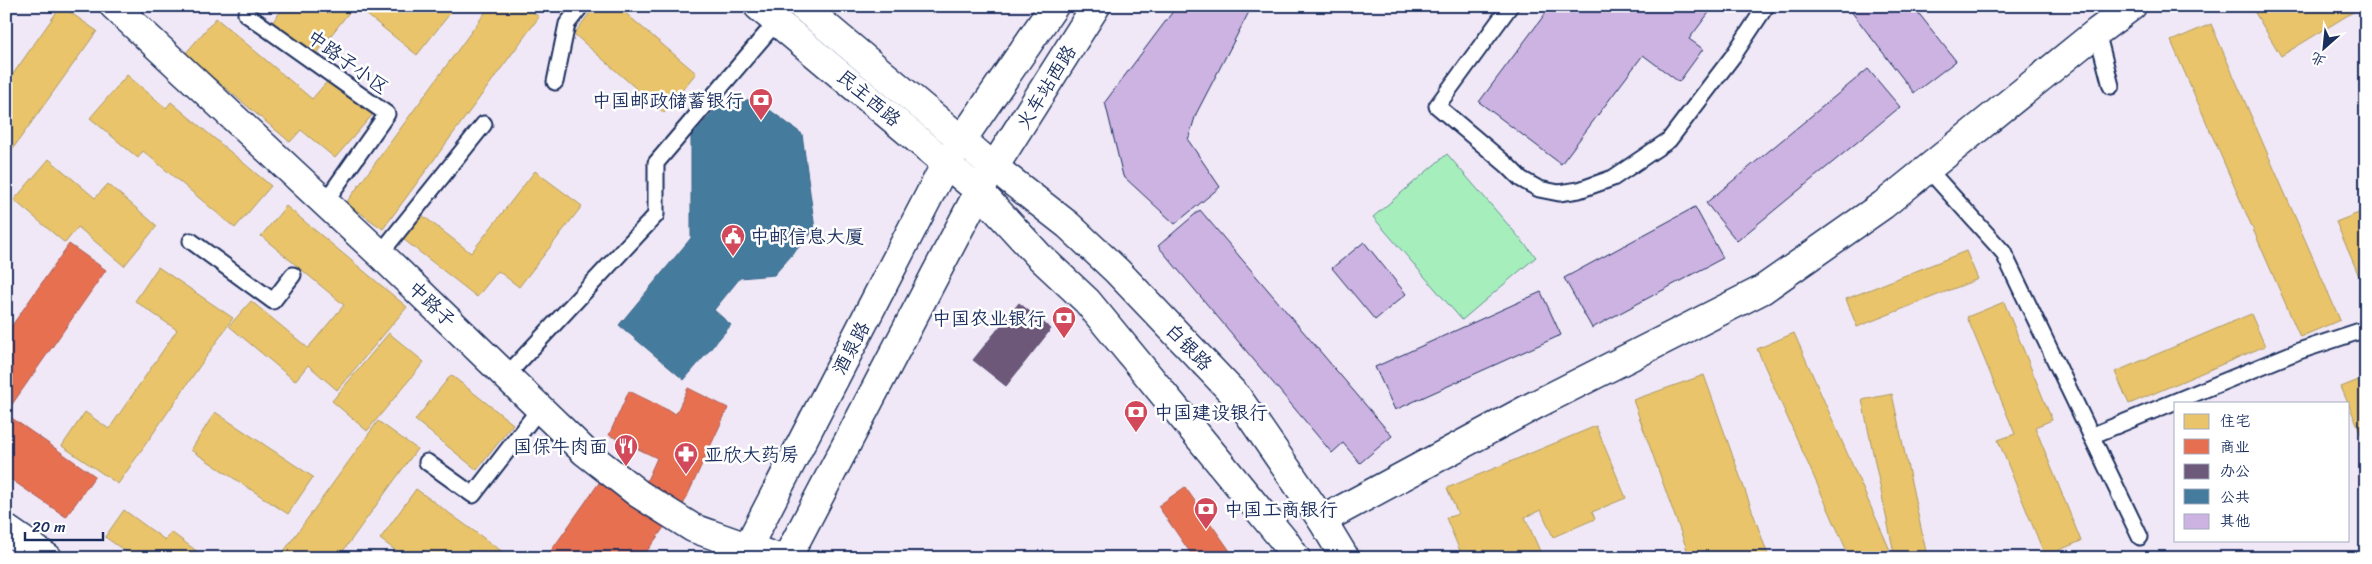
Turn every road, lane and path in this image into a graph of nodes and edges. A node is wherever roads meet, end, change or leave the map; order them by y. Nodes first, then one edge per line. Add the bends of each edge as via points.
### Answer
1 (114, 6) edge
2 (581, 6) edge
3 (802, 6) edge
4 (1054, 6) edge
5 (1096, 6) edge
6 (1510, 6) edge
7 (1766, 6) edge
8 (2120, 9) edge
9 (246, 14) dead end
10 (768, 14) edge
11 (2097, 32) junction
12 (555, 82) dead end
13 (2110, 86) dead end
14 (484, 124) dead end
15 (962, 140) junction
16 (946, 163) junction
17 (996, 168) junction
18 (1927, 168) junction
19 (980, 191) junction
20 (332, 216) junction
21 (191, 242) dead end
22 (380, 254) junction
23 (293, 275) dead end
24 (2366, 329) edge
25 (506, 376) junction
26 (540, 408) junction
27 (2091, 436) junction
28 (427, 462) dead end
29 (1322, 520) junction
30 (6, 529) edge
31 (2140, 538) dead end
32 (745, 552) edge
33 (48, 558) edge
34 (778, 558) edge
35 (788, 558) edge
36 (1296, 558) edge
37 (1346, 558) edge

1 - 20 main road, 中路子
2 - 12 lane via 567,24
3 - 15 main road, 民主西路
4 - 15 main road, 火车站西路
5 - 17 main road, 火车站西路
6 - 7 lane via 1438,106 1521,179 1539,189 1559,192 1579,190 1613,178 1669,140 1733,56
8 - 11 main road
9 - 20 lane, 中路子小区 via 388,114
10 - 16 main road, 民主西路
10 - 25 lane via 656,163 656,215
11 - 13 lane
11 - 18 main road
14 - 22 lane
15 - 16 main road, 酒泉路
15 - 17 main road, 民主西路
16 - 19 main road, 民主西路
16 - 32 main road, 酒泉路
17 - 19 main road
17 - 29 main road, 白银路 via 1068,225 1117,271 1238,398
18 - 27 lane via 2003,252
18 - 29 main road via 1883,205 1762,290 1537,404
19 - 35 main road
19 - 36 main road via 1039,256 1087,301
20 - 22 main road, 中路子
21 - 23 lane via 273,301
22 - 25 main road, 中路子
24 - 27 lane via 2296,352
25 - 26 main road, 中路子
26 - 28 lane via 473,495
26 - 32 main road, 中路子 via 585,452 639,494 693,528
27 - 31 lane
29 - 37 main road, 白银路
30 - 33 main road
32 - 34 main road, 中路子

